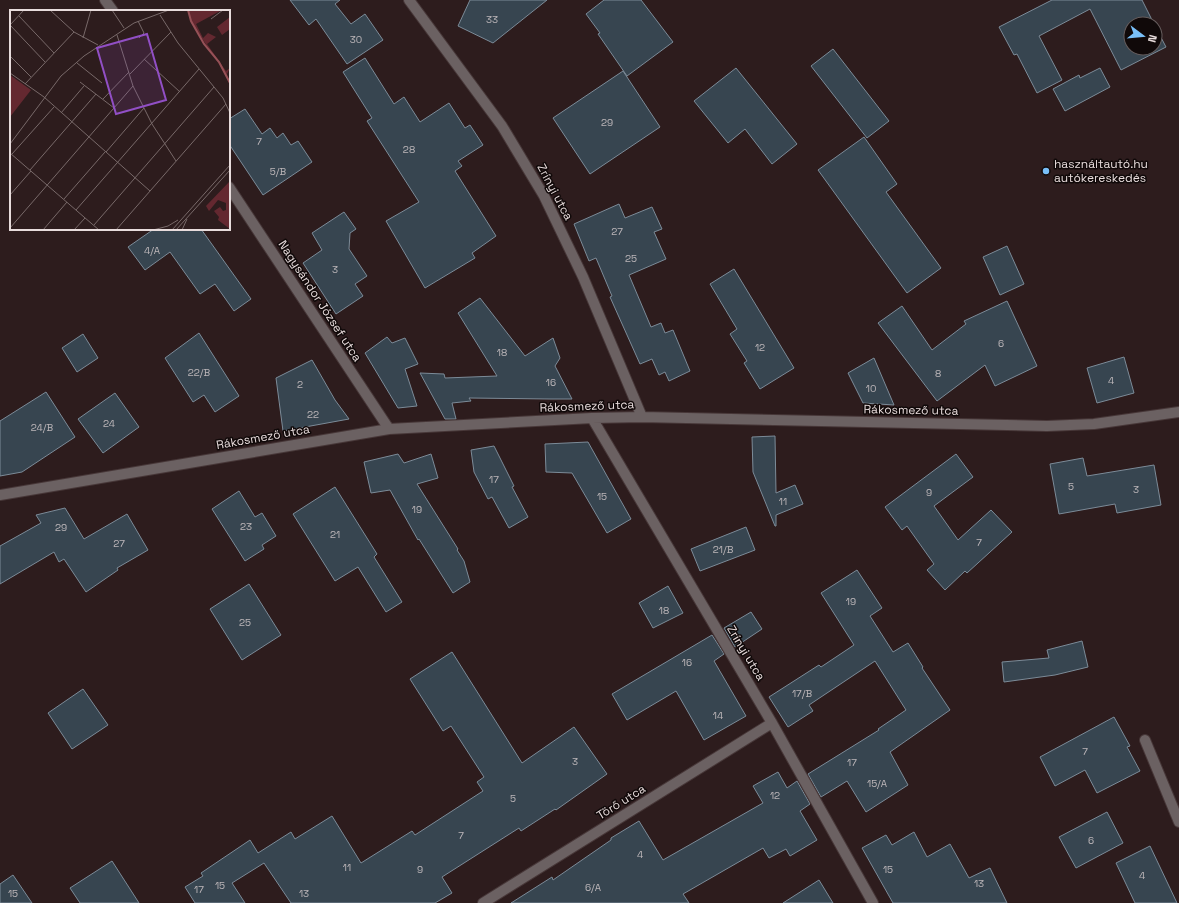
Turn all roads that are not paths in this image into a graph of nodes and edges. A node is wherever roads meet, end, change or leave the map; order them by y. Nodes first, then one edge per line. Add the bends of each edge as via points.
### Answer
1 (118, 0) edge
2 (409, 0) edge
3 (109, 6) edge
4 (230, 189) edge
5 (1179, 412) edge
6 (642, 417) junction
7 (592, 418) junction
8 (389, 429) junction
9 (0, 495) edge
10 (772, 724) junction
11 (1145, 740) dead end
12 (1179, 822) edge
13 (483, 903) edge
14 (873, 903) edge

1 - 3 street
2 - 6 street, Zrínyi utca via 502,126 544,196 583,277
4 - 8 street, Nagysándor József utca
5 - 6 street, Rákosmező utca via 1094,424 1047,426
6 - 7 street, Rákosmező utca
7 - 8 street, Rákosmező utca
7 - 10 street, Zrínyi utca
8 - 9 street, Rákosmező utca
10 - 13 street, Törő utca
10 - 14 street, Zrínyi utca
11 - 12 street

